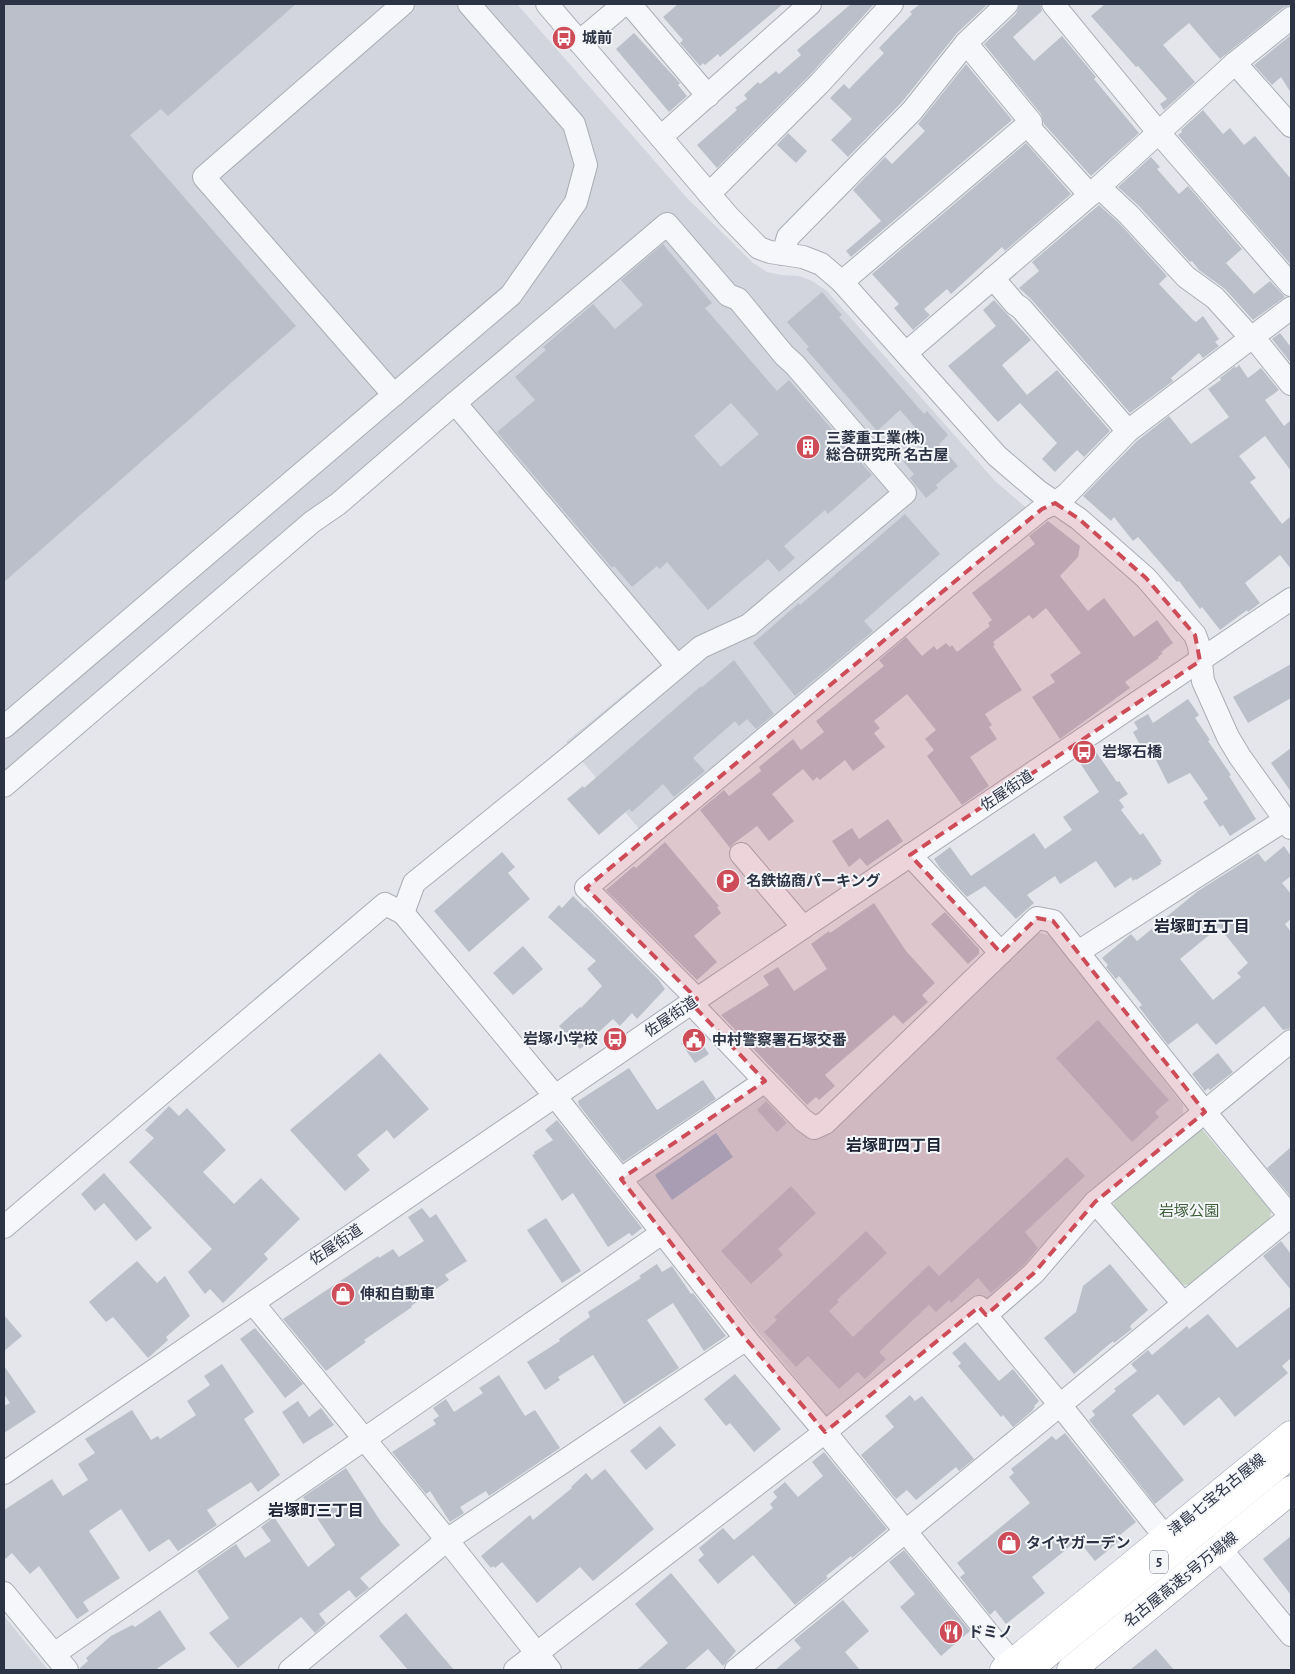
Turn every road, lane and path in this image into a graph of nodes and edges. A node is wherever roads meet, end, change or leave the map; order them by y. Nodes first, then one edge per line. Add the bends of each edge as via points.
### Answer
1 (403, 4) edge
2 (469, 4) edge
3 (547, 4) edge
4 (624, 4) edge
5 (630, 4) edge
6 (810, 4) edge
7 (892, 4) edge
8 (1007, 4) edge
9 (1053, 4) edge
10 (1291, 18) edge
11 (579, 42) junction
12 (966, 43) junction
13 (1235, 63) junction
14 (708, 96) junction
15 (1027, 125) junction
16 (1291, 126) edge
17 (1159, 133) junction
18 (661, 138) junction
19 (1095, 191) junction
20 (710, 194) junction
21 (783, 254) junction
22 (993, 278) junction
23 (842, 282) junction
24 (1291, 286) edge
25 (1291, 308) edge
26 (1252, 338) junction
27 (906, 353) junction
28 (1291, 384) edge
29 (394, 395) junction
30 (454, 403) junction
31 (1128, 431) junction
32 (1055, 503) junction
33 (1291, 599) edge
34 (1200, 661) junction
35 (677, 666) junction
36 (4, 727) edge
37 (4, 786) edge
38 (1286, 814) edge
39 (741, 854) dead end
40 (910, 855) junction
41 (403, 913) junction
42 (803, 928) junction
43 (1078, 952) junction
44 (1001, 953) junction
45 (694, 1001) junction
46 (1291, 1041) edge
47 (765, 1081) junction
48 (555, 1096) junction
49 (1205, 1112) junction
50 (621, 1179) junction
51 (1095, 1202) junction
52 (1291, 1216) edge
53 (4, 1227) edge
54 (662, 1233) junction
55 (253, 1302) junction
56 (1183, 1303) junction
57 (986, 1316) junction
58 (746, 1339) junction
59 (1060, 1405) junction
60 (825, 1432) junction
61 (1291, 1435) edge
62 (363, 1439) junction
63 (1291, 1454) edge
64 (4, 1473) edge
65 (1291, 1490) edge
66 (1291, 1506) edge
67 (905, 1531) junction
68 (1166, 1538) junction
69 (447, 1540) junction
70 (1228, 1558) junction
71 (4, 1593) edge
72 (1291, 1635) edge
73 (536, 1653) junction
74 (61, 1662) edge
75 (1015, 1669) edge
76 (290, 1670) edge
77 (515, 1670) edge
78 (550, 1670) edge
79 (736, 1670) edge
80 (1071, 1670) edge
81 (1092, 1670) edge

1 - 29 street via 204,177
2 - 29 street via 574,124 586,165 576,202 510,295
3 - 11 street
4 - 11 street
5 - 14 street
6 - 14 street
7 - 20 street via 820,84
8 - 12 street
9 - 17 street
10 - 13 street
11 - 18 street
12 - 15 street via 1031,122
12 - 21 street via 912,111 788,237
13 - 16 street
13 - 17 street
14 - 18 street
15 - 19 street
15 - 23 street
17 - 19 street
17 - 24 street
18 - 20 street
19 - 22 street
19 - 26 street via 1129,215 1186,277 1215,298
20 - 21 street via 759,248
21 - 23 street via 821,264
22 - 27 street
22 - 31 street
23 - 27 street
25 - 26 street
26 - 28 street
26 - 31 street
27 - 32 street via 997,456
29 - 36 street
30 - 35 street
30 - 35 street via 667,224 728,295 738,299 905,492 749,626 701,647
30 - 37 street
31 - 32 street
32 - 34 street via 1079,519 1146,578 1195,635
32 - 45 street via 1042,509 976,562 586,888
33 - 34 street, 佐屋街道
34 - 38 street via 1203,681 1228,737
34 - 40 street, 佐屋街道
35 - 41 street via 414,883
38 - 43 street
39 - 42 street
40 - 42 street, 佐屋街道
40 - 44 street
41 - 48 street
41 - 53 street via 385,904
42 - 45 street, 佐屋街道
43 - 44 street via 1053,921 1037,918
43 - 49 street
44 - 47 street via 825,1123 814,1128
45 - 47 street
45 - 48 street, 佐屋街道
46 - 49 street
47 - 50 street
48 - 50 street
48 - 55 street, 佐屋街道
49 - 51 street
49 - 52 street
50 - 54 street
51 - 56 street
51 - 57 street via 1034,1273
52 - 56 street
54 - 58 street
54 - 62 street
55 - 62 street
55 - 64 street, 佐屋街道
56 - 59 street
57 - 59 street
57 - 60 street via 979,1307
58 - 60 street
58 - 69 street
59 - 67 street
59 - 68 street
60 - 67 street
60 - 73 street
61 - 68 main road, 津島七宝名古屋線
62 - 69 street
62 - 74 street
63 - 75 main road, 名古屋高速5号万場線 / 5
65 - 80 main road, 名古屋高速5号万場線 / 5
66 - 70 main road
67 - 75 street
67 - 79 street
68 - 75 main road, 津島七宝名古屋線
69 - 73 street
69 - 76 street
70 - 72 street
70 - 81 main road
71 - 74 street
73 - 77 street
73 - 78 street

